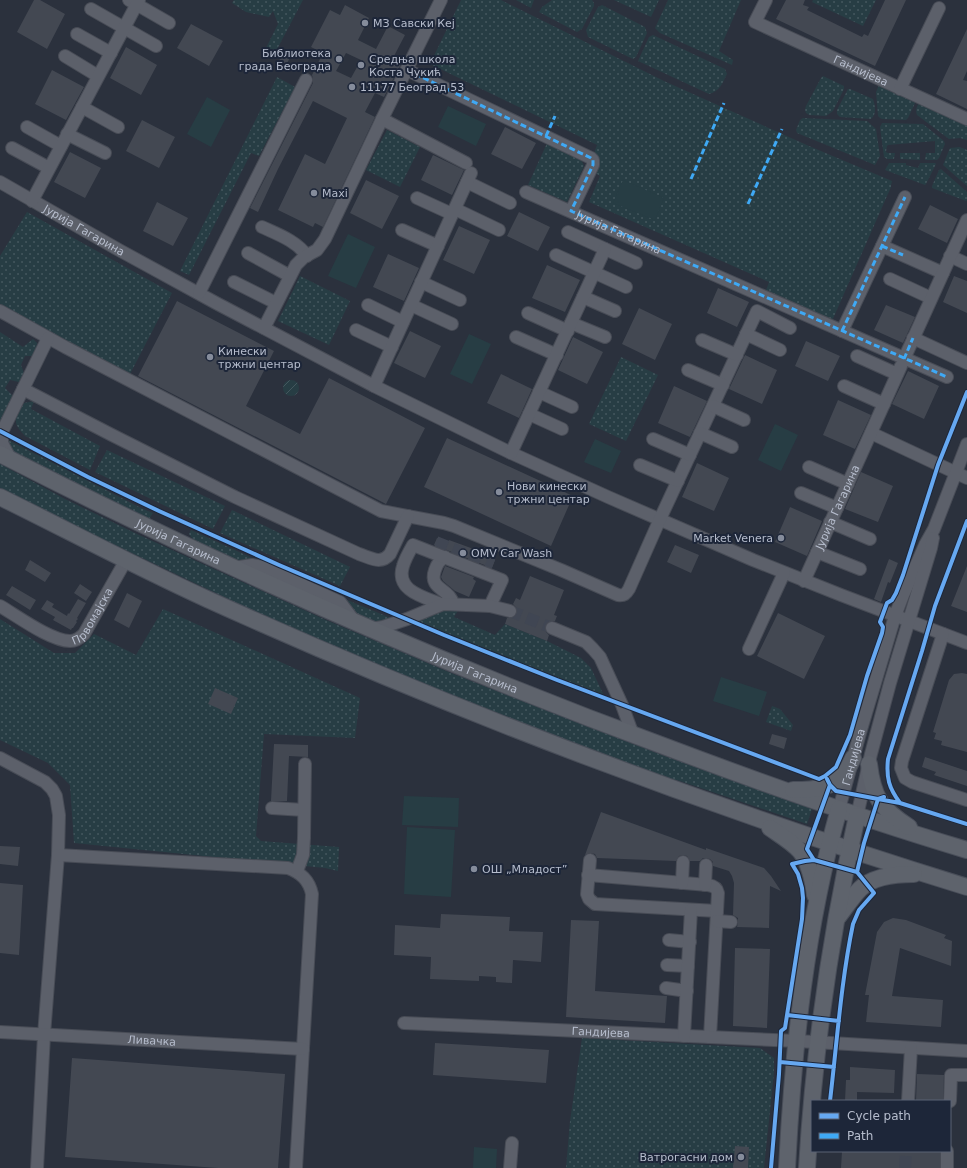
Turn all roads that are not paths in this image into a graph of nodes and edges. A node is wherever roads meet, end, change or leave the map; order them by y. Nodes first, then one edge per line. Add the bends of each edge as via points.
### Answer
1 (441, 0) edge
2 (766, 0) edge
3 (135, 1) edge
4 (939, 8) dead end
5 (91, 9) dead end
6 (169, 23) dead end
7 (124, 28) junction
8 (77, 34) dead end
9 (156, 46) dead end
10 (111, 53) junction
11 (65, 56) dead end
12 (406, 70) junction
13 (98, 76) junction
14 (306, 80) dead end
15 (900, 88) junction
16 (82, 107) junction
17 (382, 119) junction
18 (967, 119) edge
19 (27, 127) dead end
20 (118, 127) dead end
21 (67, 134) junction
22 (61, 146) junction
23 (12, 148) dead end
24 (106, 154) dead end
25 (49, 168) junction
26 (468, 173) junction
27 (0, 182) edge
28 (526, 192) dead end
29 (905, 197) dead end
30 (417, 198) dead end
31 (32, 201) junction
32 (510, 203) dead end
33 (454, 211) junction
34 (571, 211) junction
35 (262, 226) dead end
36 (965, 227) edge
37 (402, 230) dead end
38 (499, 230) dead end
39 (568, 232) dead end
40 (438, 246) junction
41 (882, 246) junction
42 (605, 249) junction
43 (248, 253) dead end
44 (556, 255) dead end
45 (307, 256) junction
46 (950, 256) junction
47 (636, 263) dead end
48 (967, 264) edge
49 (594, 273) junction
50 (943, 273) junction
51 (290, 276) junction
52 (890, 279) dead end
53 (234, 282) dead end
54 (421, 282) junction
55 (626, 287) dead end
56 (199, 293) junction
57 (583, 297) junction
58 (931, 298) junction
59 (460, 300) dead end
60 (276, 303) junction
61 (368, 305) dead end
62 (411, 305) junction
63 (0, 311) edge
64 (615, 311) dead end
65 (528, 313) dead end
66 (403, 322) junction
67 (452, 324) dead end
68 (570, 327) junction
69 (264, 328) junction
70 (790, 328) dead end
71 (356, 330) dead end
72 (842, 331) junction
73 (746, 334) junction
74 (516, 337) dead end
75 (605, 337) dead end
76 (48, 338) junction
77 (913, 338) junction
78 (702, 340) dead end
79 (392, 347) junction
80 (780, 350) dead end
81 (556, 355) junction
82 (737, 355) junction
83 (857, 356) dead end
84 (967, 363) edge
85 (900, 366) junction
86 (688, 370) dead end
87 (947, 377) dead end
88 (723, 385) junction
89 (374, 386) junction
90 (844, 386) dead end
91 (23, 389) junction
92 (539, 392) junction
93 (884, 404) junction
94 (713, 406) junction
95 (572, 407) dead end
96 (529, 414) junction
97 (744, 420) dead end
98 (562, 429) dead end
99 (1, 432) edge
100 (700, 433) junction
101 (871, 433) junction
102 (653, 439) dead end
103 (967, 444) edge
104 (732, 447) dead end
105 (511, 453) junction
106 (690, 455) junction
107 (5, 457) edge
108 (640, 465) dead end
109 (809, 467) dead end
110 (956, 473) junction
111 (967, 478) edge
112 (678, 481) junction
113 (848, 484) junction
114 (801, 493) dead end
115 (0, 497) edge
116 (837, 508) junction
117 (408, 516) junction
118 (660, 519) junction
119 (830, 522) junction
120 (934, 529) junction
121 (870, 539) dead end
122 (817, 552) junction
123 (440, 555) junction
124 (126, 560) junction
125 (860, 569) dead end
126 (784, 573) junction
127 (804, 581) junction
128 (441, 604) junction
129 (453, 604) junction
130 (0, 606) edge
131 (490, 606) junction
132 (510, 611) tunnel mouth
133 (895, 616) junction
134 (909, 621) junction
135 (552, 628) tunnel mouth
136 (371, 629) junction
137 (943, 634) junction
138 (967, 643) edge
139 (749, 648) dead end
140 (633, 735) junction
141 (0, 758) edge
142 (853, 758) junction
143 (305, 764) dead end
144 (869, 764) junction
145 (783, 790) junction
146 (967, 800) edge
147 (272, 808) dead end
148 (839, 809) junction
149 (304, 810) junction
150 (857, 816) junction
151 (756, 818) junction
152 (933, 840) junction
153 (829, 843) junction
154 (849, 850) junction
155 (967, 850) edge
156 (58, 855) junction
157 (590, 860) dead end
158 (683, 862) dead end
159 (706, 865) dead end
160 (297, 871) junction
161 (926, 874) junction
162 (588, 875) junction
163 (682, 883) junction
164 (705, 885) junction
165 (967, 887) edge
166 (817, 907) junction
167 (691, 910) junction
168 (717, 916) junction
169 (837, 919) junction
170 (732, 922) dead end
171 (669, 940) dead end
172 (690, 942) junction
173 (667, 964) dead end
174 (688, 966) junction
175 (666, 988) dead end
176 (687, 991) junction
177 (404, 1023) dead end
178 (0, 1032) edge
179 (44, 1035) junction
180 (684, 1036) junction
181 (710, 1038) junction
182 (797, 1041) junction
183 (818, 1042) junction
184 (911, 1048) junction
185 (303, 1050) junction
186 (967, 1051) edge
187 (967, 1076) edge
188 (812, 1100) edge
189 (908, 1100) edge
190 (950, 1100) edge
191 (811, 1110) edge
192 (512, 1143) dead end
193 (947, 1152) edge
194 (37, 1168) edge
195 (296, 1168) edge
196 (510, 1168) edge
197 (787, 1168) edge
198 (807, 1168) edge
199 (947, 1168) edge

1 - 12 street
2 - 15 street, Гандијева via 755,22
3 - 6 street
3 - 7 street, Јурија Гагарина
4 - 15 street
5 - 7 street
7 - 9 street
7 - 10 street, Јурија Гагарина
8 - 10 street
10 - 13 street, Јурија Гагарина
11 - 13 street
12 - 17 street
12 - 34 street, Јурија Гагарина via 591,158 593,165
13 - 16 street, Јурија Гагарина
14 - 56 street
15 - 18 street, Гандијева
16 - 20 street
16 - 21 street, Јурија Гагарина
17 - 26 street
17 - 45 street via 325,239 317,250
19 - 22 street
21 - 22 street, Јурија Гагарина
21 - 24 street
22 - 25 street, Јурија Гагарина
23 - 25 street
25 - 31 street, Јурија Гагарина
26 - 32 street
26 - 33 street
27 - 31 street, Јурија Гагарина
28 - 34 street
29 - 41 street
30 - 33 street
31 - 56 street, Јурија Гагарина
33 - 38 street
33 - 40 street
34 - 72 street, Јурија Гагарина
35 - 45 street via 303,249
36 - 46 street, Јурија Гагарина
37 - 40 street
39 - 42 street
40 - 54 street
41 - 50 street
41 - 72 street
42 - 47 street
42 - 49 street, Јурија Гагарина
43 - 51 street
44 - 49 street
45 - 51 street
46 - 48 street
46 - 50 street, Јурија Гагарина
49 - 55 street
49 - 57 street, Јурија Гагарина
50 - 58 street, Јурија Гагарина
51 - 60 street
52 - 58 street
53 - 60 street
54 - 59 street
54 - 62 street
56 - 69 street, Јурија Гагарина
57 - 64 street
57 - 68 street, Јурија Гагарина
58 - 77 street, Јурија Гагарина
60 - 69 street
61 - 66 street
62 - 66 street
62 - 67 street
63 - 76 street
65 - 68 street
66 - 79 street
68 - 75 street
68 - 81 street, Јурија Гагарина
69 - 89 street, Јурија Гагарина
70 - 73 street via 757,312
71 - 79 street
72 - 85 street, Јурија Гагарина
73 - 80 street
73 - 82 street
74 - 81 street
76 - 91 street
76 - 117 street via 381,511
77 - 84 street
77 - 85 street, Јурија Гагарина
78 - 82 street
79 - 89 street
81 - 92 street, Јурија Гагарина
82 - 88 street
83 - 85 street
85 - 87 street, Јурија Гагарина
85 - 93 street, Јурија Гагарина
86 - 88 street
88 - 94 street
89 - 105 street, Јурија Гагарина
90 - 93 street
91 - 99 street
91 - 117 street via 235,497 374,559 381,561 390,554
92 - 95 street
92 - 96 street, Јурија Гагарина
93 - 101 street, Јурија Гагарина
94 - 97 street
94 - 100 street
96 - 98 street
96 - 105 street, Јурија Гагарина
99 - 107 street
100 - 104 street
100 - 106 street
101 - 110 street
101 - 113 street, Јурија Гагарина
102 - 106 street
103 - 110 street, Гандијева
105 - 118 street, Јурија Гагарина
106 - 112 street
107 - 136 main road, Јурија Гагарина via 234,568
108 - 112 street
109 - 113 street
110 - 111 street
110 - 120 street, Гандијева
112 - 118 street
113 - 116 street, Јурија Гагарина
114 - 116 street
115 - 124 main road
116 - 119 street, Јурија Гагарина
117 - 118 street via 454,526 618,595 625,594 629,589
118 - 126 street, Јурија Гагарина
119 - 121 street
119 - 122 street, Јурија Гагарина
120 - 133 street, Гандијева via 924,545
120 - 134 street, Гандијева via 931,548
122 - 125 street
122 - 127 street, Јурија Гагарина
123 - 128 street via 427,574 426,580 438,595
123 - 128 street via 413,546 403,565 402,575 403,582 412,592
123 - 129 street via 441,559 437,563 433,579 436,585 451,597
123 - 131 street via 502,580
124 - 130 street, Првомајска via 84,634 78,640 65,641 49,635
124 - 151 main road via 205,598 495,722
126 - 127 street, Јурија Гагарина
126 - 139 street
127 - 133 street, Јурија Гагарина
128 - 129 street
128 - 136 street via 407,619
129 - 131 street
131 - 132 street
133 - 134 street, Јурија Гагарина
133 - 142 street, Гандијева
134 - 137 street, Јурија Гагарина
134 - 144 street, Гандијева
135 - 140 street via 586,642 600,657
136 - 140 main road, Јурија Гагарина
137 - 138 street, Јурија Гагарина
137 - 146 street via 901,768 905,778 912,782
140 - 145 main road, Јурија Гагарина
141 - 156 street via 52,788 59,815
142 - 145 main road via 847,770 830,785 815,789
142 - 148 street, Гандијева
143 - 149 street
144 - 150 street, Гандијева
144 - 152 main road via 872,786 886,810
145 - 148 main road, Јурија Гагарина
147 - 149 street
148 - 150 main road, Јурија Гагарина
148 - 153 main road, Гандијева
149 - 160 street via 303,855
150 - 152 main road, Јурија Гагарина
150 - 154 main road, Гандијева
151 - 153 main road
151 - 166 main road via 800,851 806,860
152 - 155 main road, Јурија Гагарина
153 - 154 main road
153 - 166 main road, Гандијева
154 - 161 main road
154 - 169 main road, Гандијева
156 - 160 street via 288,868
156 - 179 street
157 - 162 street
158 - 163 street
159 - 164 street
160 - 185 street via 311,887 312,894
161 - 165 main road
161 - 169 main road via 889,876 866,884
162 - 163 street
162 - 167 street via 588,896 595,904
163 - 164 street
164 - 168 street via 713,886 718,891
166 - 182 main road, Гандијева via 808,952
167 - 168 street
167 - 172 street
168 - 170 street
168 - 181 street
169 - 183 main road, Гандијева
171 - 172 street
172 - 174 street
173 - 174 street
174 - 176 street
175 - 176 street
176 - 180 street
177 - 180 street, Гандијева
178 - 179 street, Ливачка
179 - 185 street, Ливачка
179 - 194 street
180 - 181 street, Гандијева
181 - 182 street, Гандијева
182 - 183 street, Гандијева
182 - 197 main road, Гандијева
183 - 184 street
183 - 188 main road, Гандијева
184 - 186 street
184 - 189 street
185 - 195 street
187 - 190 street via 951,1075
191 - 198 main road, Гандијева
192 - 196 street
193 - 199 street

